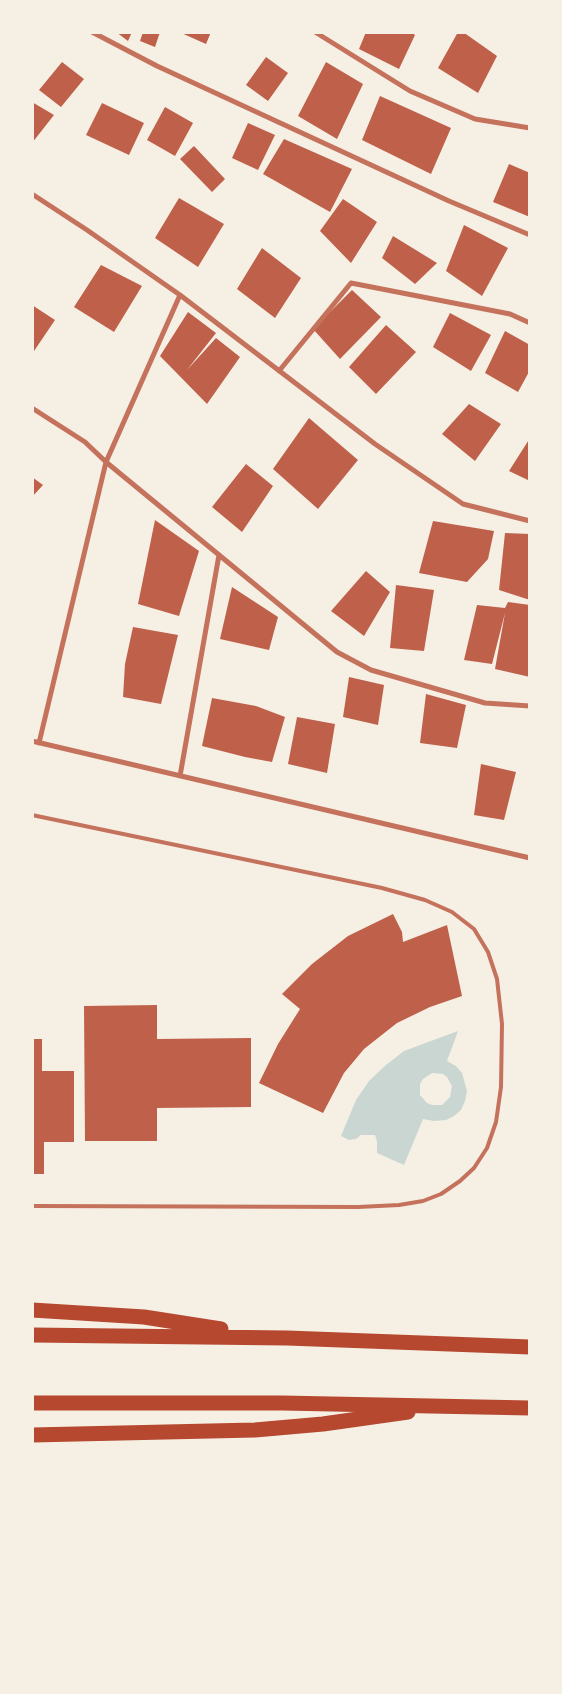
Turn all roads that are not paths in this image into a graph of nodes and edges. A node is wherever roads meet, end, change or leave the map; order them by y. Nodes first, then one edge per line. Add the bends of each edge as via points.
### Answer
1 (92, 32) edge
2 (315, 32) edge
3 (530, 128) edge
4 (32, 194) edge
5 (530, 235) edge
6 (180, 295) junction
7 (530, 323) edge
8 (279, 371) junction
9 (32, 408) edge
10 (106, 462) junction
11 (530, 521) edge
12 (219, 555) junction
13 (530, 706) edge
14 (32, 742) edge
15 (39, 743) junction
16 (180, 776) junction
17 (32, 815) edge
18 (530, 858) edge
19 (32, 1206) edge
20 (32, 1310) edge
21 (32, 1335) edge
22 (287, 1338) junction
23 (530, 1347) edge
24 (32, 1403) edge
25 (451, 1405) junction
26 (530, 1408) edge
27 (32, 1435) edge

1 - 5 street via 174,75
2 - 3 street via 410,91 475,119
4 - 6 street
6 - 8 street
6 - 10 street
7 - 8 street via 510,314 351,283
8 - 11 street via 375,444 463,504
9 - 10 street via 85,442
10 - 12 street
10 - 15 street
12 - 13 street via 337,652 371,670 485,703
12 - 16 street
14 - 15 street
15 - 16 street
16 - 18 street
17 - 19 lane via 382,888 425,900 452,912 474,929 488,952 497,979 502,1033 501,1087 496,1122 487,1148 474,1168 460,1181 423,1201 358,1207
20 - 22 highway via 144,1318
21 - 22 highway
22 - 23 highway
24 - 25 highway
25 - 26 highway
25 - 27 highway via 323,1424 255,1430

